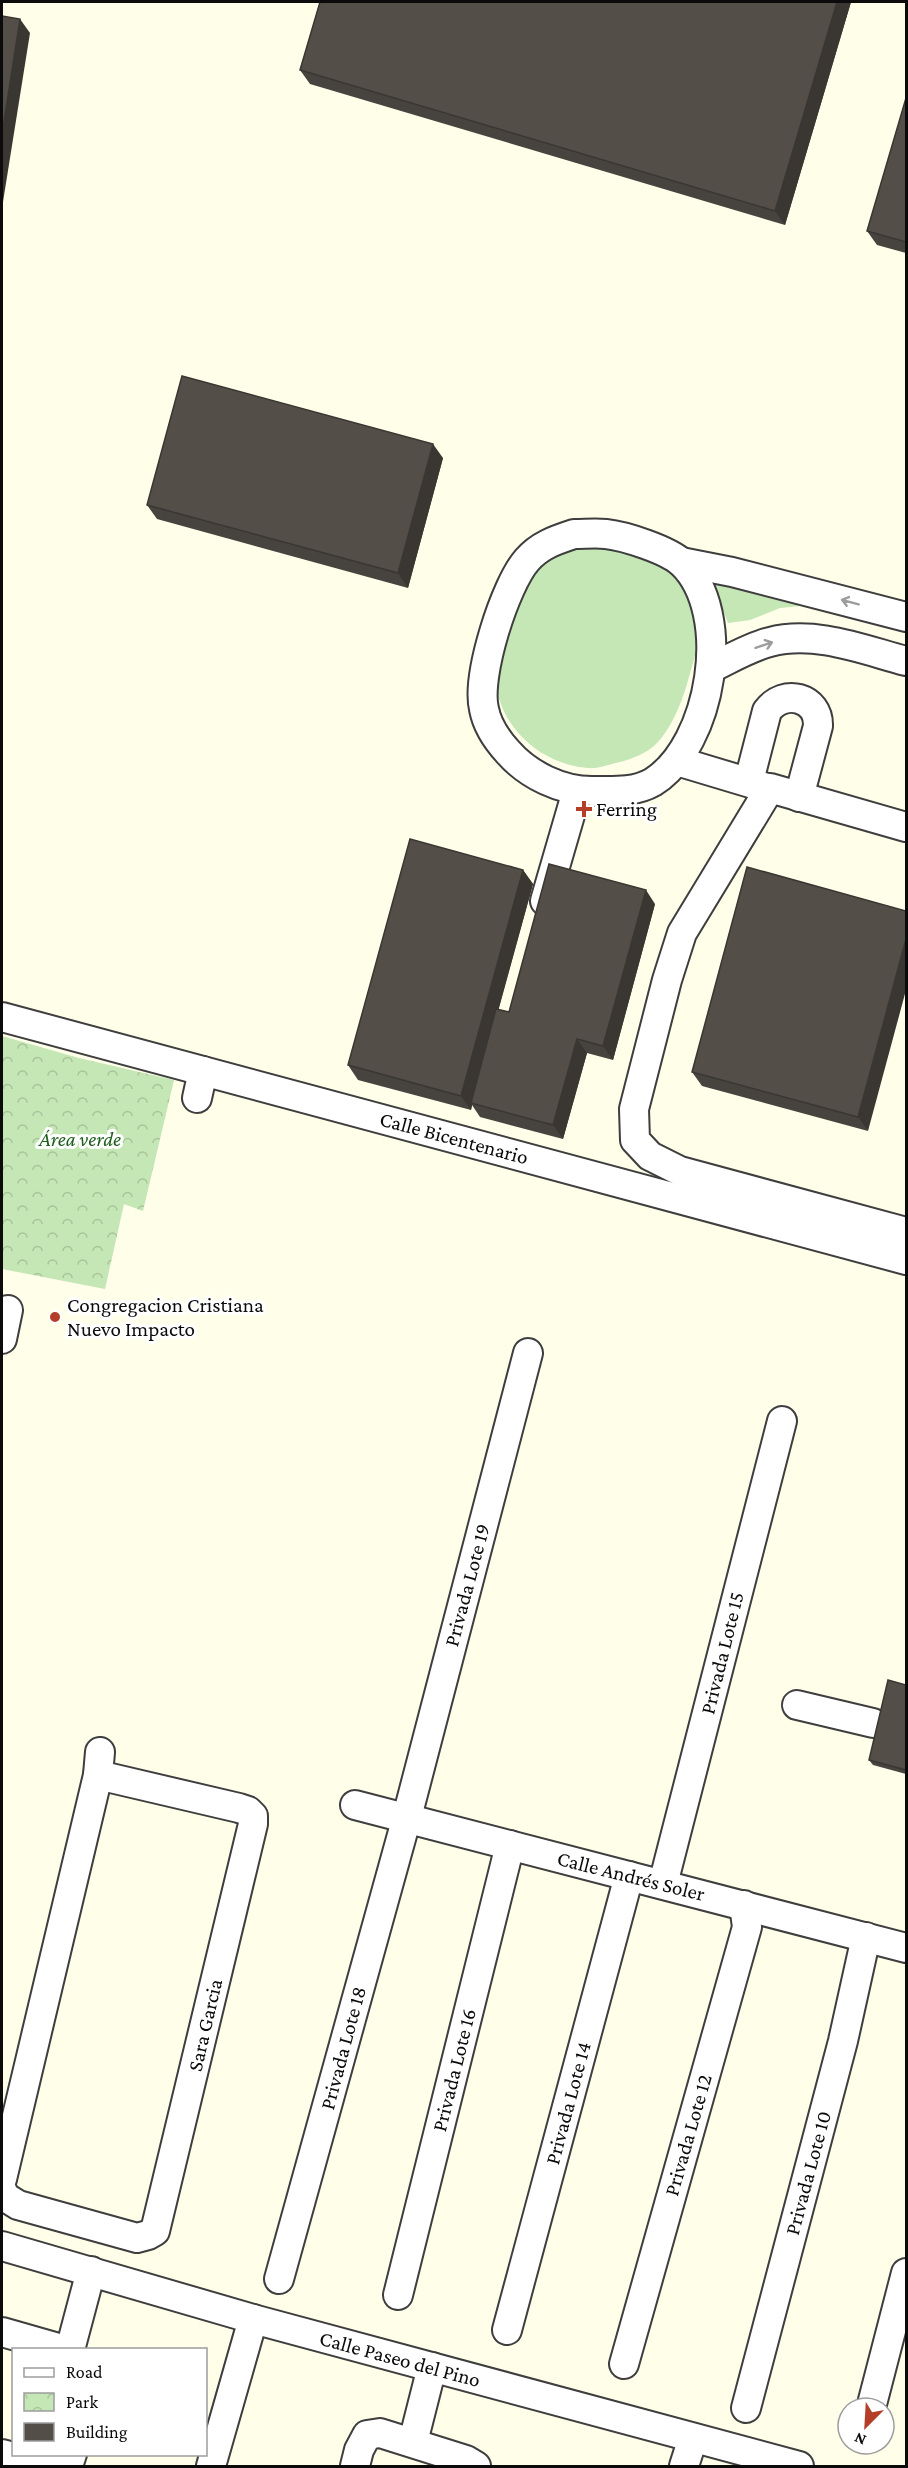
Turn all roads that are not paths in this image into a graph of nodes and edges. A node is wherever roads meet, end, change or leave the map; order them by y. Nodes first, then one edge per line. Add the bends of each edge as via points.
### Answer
1 (681, 562) junction
2 (906, 617) edge
3 (906, 661) edge
4 (711, 668) junction
5 (677, 761) junction
6 (759, 785) junction
7 (577, 791) junction
8 (799, 797) junction
9 (906, 827) edge
10 (537, 925) edge
11 (2, 1017) edge
12 (906, 1232) edge
13 (906, 1260) edge
14 (8, 1310) dead end
15 (2, 1339) edge
16 (528, 1353) dead end
17 (782, 1421) dead end
18 (797, 1705) dead end
19 (873, 1723) dead end
20 (355, 1805) dead end
21 (407, 1817) junction
22 (510, 1845) junction
23 (629, 1876) junction
24 (663, 1884) junction
25 (744, 1905) junction
26 (866, 1937) junction
27 (906, 1948) edge
28 (2, 2179) edge
29 (2, 2190) edge
30 (2, 2246) edge
31 (91, 2271) junction
32 (906, 2273) edge
33 (279, 2279) dead end
34 (398, 2295) dead end
35 (253, 2319) junction
36 (507, 2330) dead end
37 (2, 2332) edge
38 (61, 2348) edge
39 (70, 2348) edge
40 (624, 2364) dead end
41 (432, 2367) junction
42 (874, 2396) edge
43 (746, 2408) dead end
44 (693, 2438) junction
45 (413, 2442) junction
46 (2, 2454) edge
47 (47, 2466) edge
48 (211, 2466) edge
49 (355, 2466) edge
50 (476, 2466) edge
51 (684, 2466) edge
52 (799, 2466) edge

2 -> 1 street
1 - 4 street via 701,590 709,614 713,636
1 - 7 street via 657,549 607,534 574,534 549,542 527,560 507,595 482,682 484,710 497,740 520,766
4 -> 3 street via 771,642 800,638
4 - 5 street via 690,740
5 - 6 street
5 - 7 street via 653,782 627,791
6 - 8 street
6 - 8 street via 767,711 782,698 796,699 812,705 819,715
6 - 12 street via 682,933 634,1109 635,1140 650,1156 680,1171
7 - 10 street
8 - 9 street
11 - 13 street, Calle Bicentenario via 200,1084
14 - 15 street
16 - 21 street, Privada Lote 19
17 - 24 street, Privada Lote 15
18 - 19 street
20 - 21 street, Calle Andrés Soler
21 - 22 street, Calle Andrés Soler
21 - 33 street, Privada Lote 18
22 - 23 street, Calle Andrés Soler
22 - 34 street, Privada Lote 16
23 - 24 street, Calle Andrés Soler
23 - 36 street, Privada Lote 14
24 - 25 street, Calle Andrés Soler
25 - 26 street, Calle Andrés Soler
25 - 40 street, Privada Lote 12 via 747,1927
26 - 27 street, Calle Andrés Soler
26 - 43 street, Privada Lote 10 via 843,2041
28 - 29 street, Sara Garcia via 99,1763 248,1811 253,1816 154,2231 137,2238 18,2205 5,2197
30 - 31 street, Calle Paseo del Pino
31 - 35 street, Calle Paseo del Pino
31 - 39 street
32 - 42 street
35 - 41 street, Calle Paseo del Pino
35 - 48 street
37 - 38 street
41 - 44 street, Calle Paseo del Pino
41 - 45 street
44 - 51 street
44 - 52 street, Calle Paseo del Pino
45 - 49 street via 380,2433 367,2435
45 - 50 street
46 - 47 street

